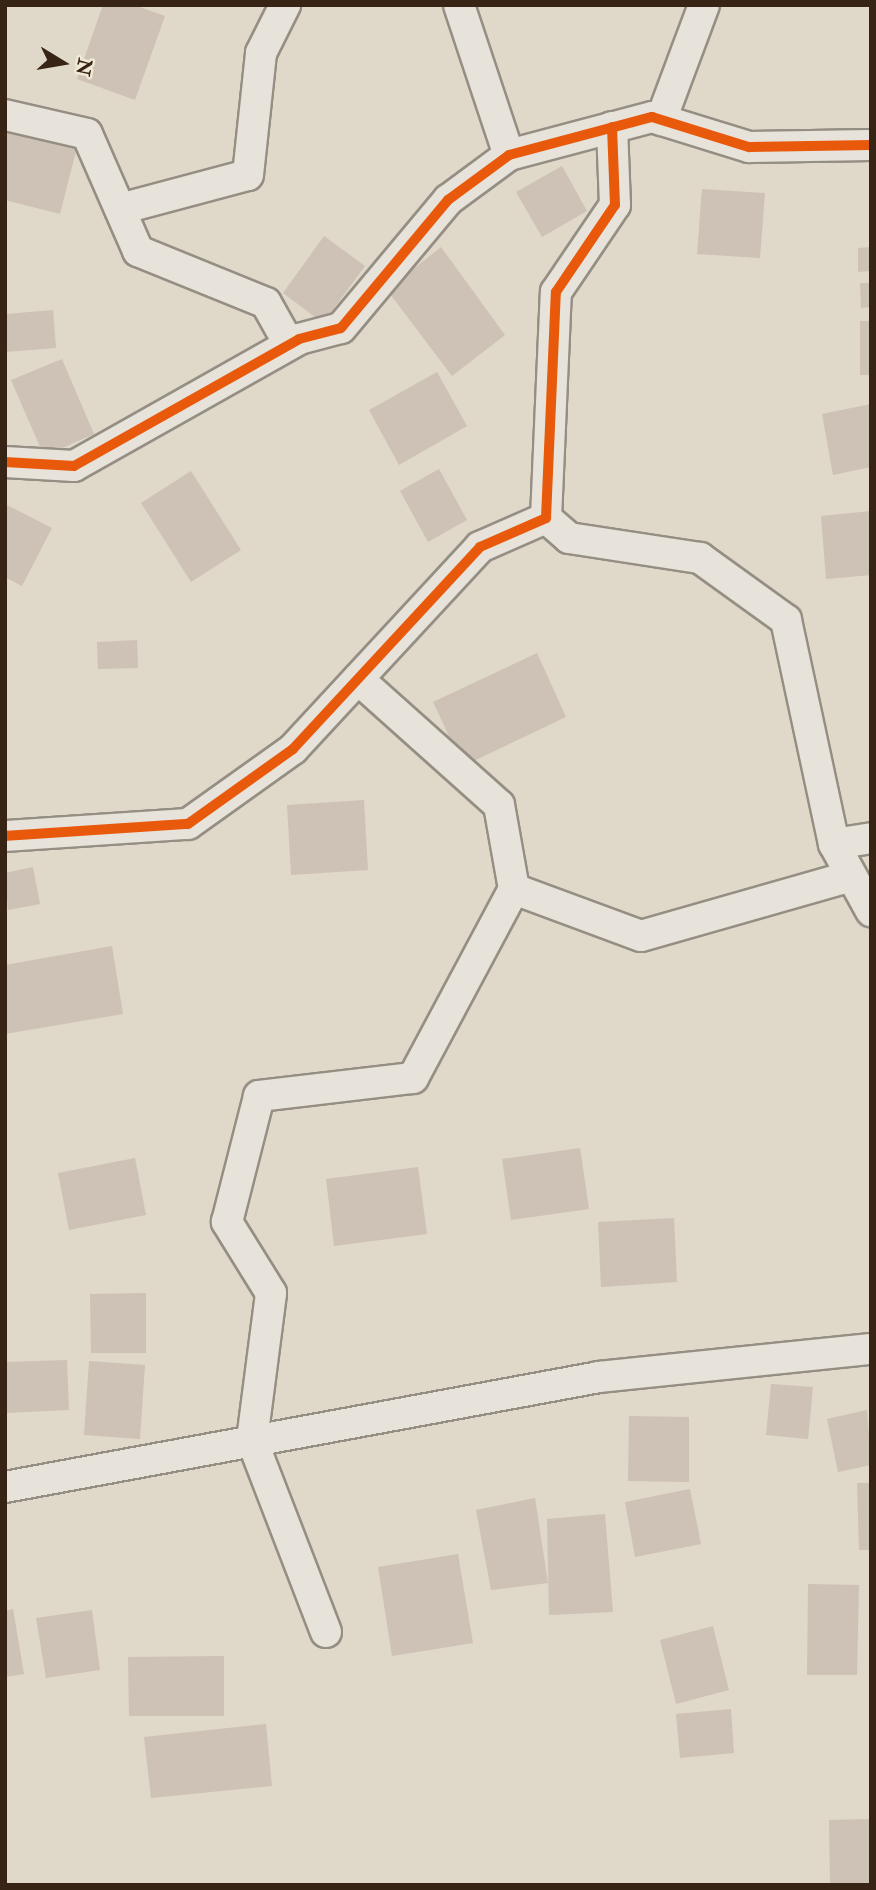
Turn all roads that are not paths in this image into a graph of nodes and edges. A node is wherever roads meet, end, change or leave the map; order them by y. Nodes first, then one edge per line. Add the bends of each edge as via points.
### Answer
1 (285, 5) edge
2 (459, 5) edge
3 (704, 5) edge
4 (5, 115) edge
5 (661, 120) junction
6 (612, 127) junction
7 (871, 145) edge
8 (509, 155) junction
9 (120, 209) junction
10 (289, 344) junction
11 (5, 462) edge
12 (546, 517) junction
13 (358, 679) junction
14 (5, 836) edge
15 (871, 838) edge
16 (834, 844) junction
17 (851, 876) junction
18 (514, 889) junction
19 (871, 911) edge
20 (871, 1349) edge
21 (252, 1440) junction
22 (5, 1487) edge
23 (326, 1632) dead end

1 - 9 street via 261,53 247,175
2 - 8 street
3 - 5 street
4 - 9 street via 87,134
5 - 6 street
5 - 7 street via 749,147
6 - 8 street
6 - 12 street via 615,205 556,292
8 - 10 street via 448,200 341,328
9 - 10 street via 138,251 266,303
10 - 11 street via 74,466
12 - 13 street via 480,547
12 - 16 street via 569,538 700,558 786,620
13 - 14 street via 293,749 188,824
13 - 18 street via 499,805
15 - 16 street
16 - 17 street
17 - 18 street via 641,936
17 - 19 street
18 - 21 street via 413,1078 259,1096 227,1222 271,1293
20 - 21 street via 599,1377
21 - 22 street
21 - 23 street

